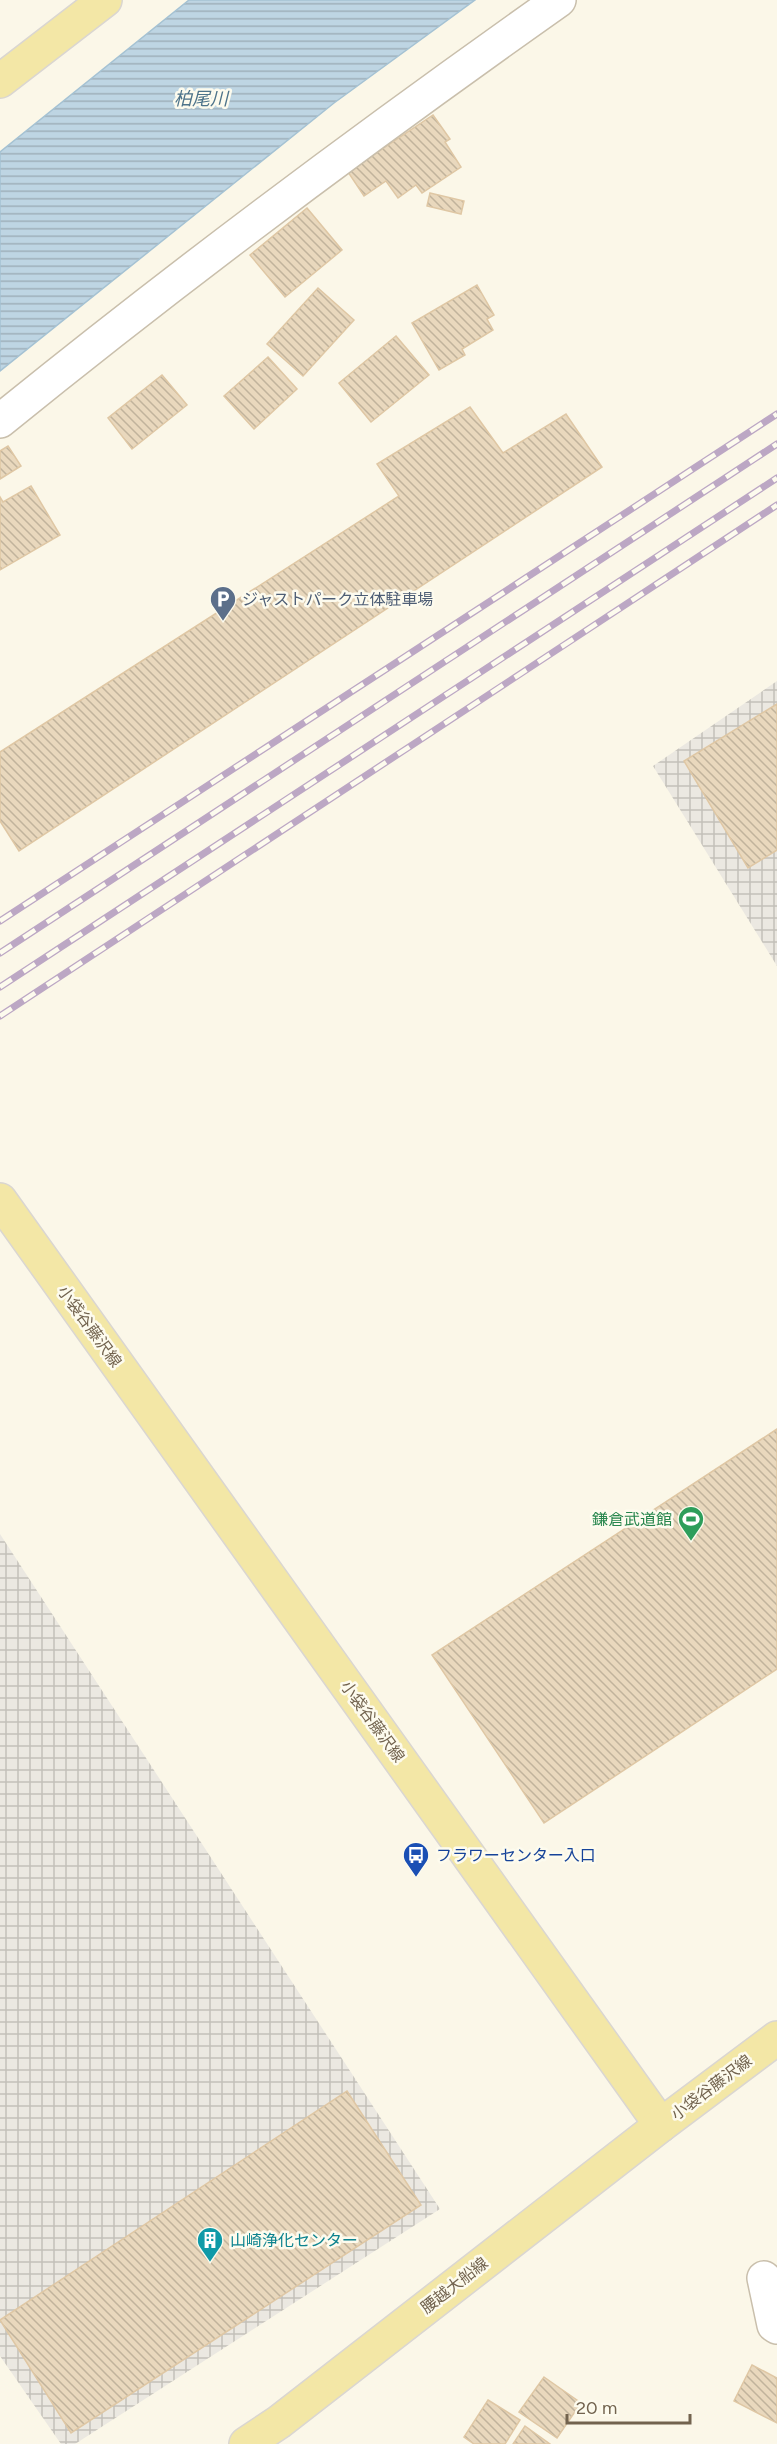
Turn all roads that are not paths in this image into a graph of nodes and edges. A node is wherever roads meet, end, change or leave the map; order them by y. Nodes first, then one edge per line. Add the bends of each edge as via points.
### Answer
1 (105, 0) edge
2 (559, 0) edge
3 (0, 81) edge
4 (0, 421) edge
5 (0, 1200) edge
6 (772, 2046) edge
7 (661, 2125) junction
8 (764, 2278) dead end
9 (777, 2327) edge
10 (246, 2444) edge

1 - 3 main road
2 - 4 street via 245,227
5 - 7 main road, 小袋谷藤沢線
6 - 7 main road, 小袋谷藤沢線
7 - 10 main road, 腰越大船線
8 - 9 street

